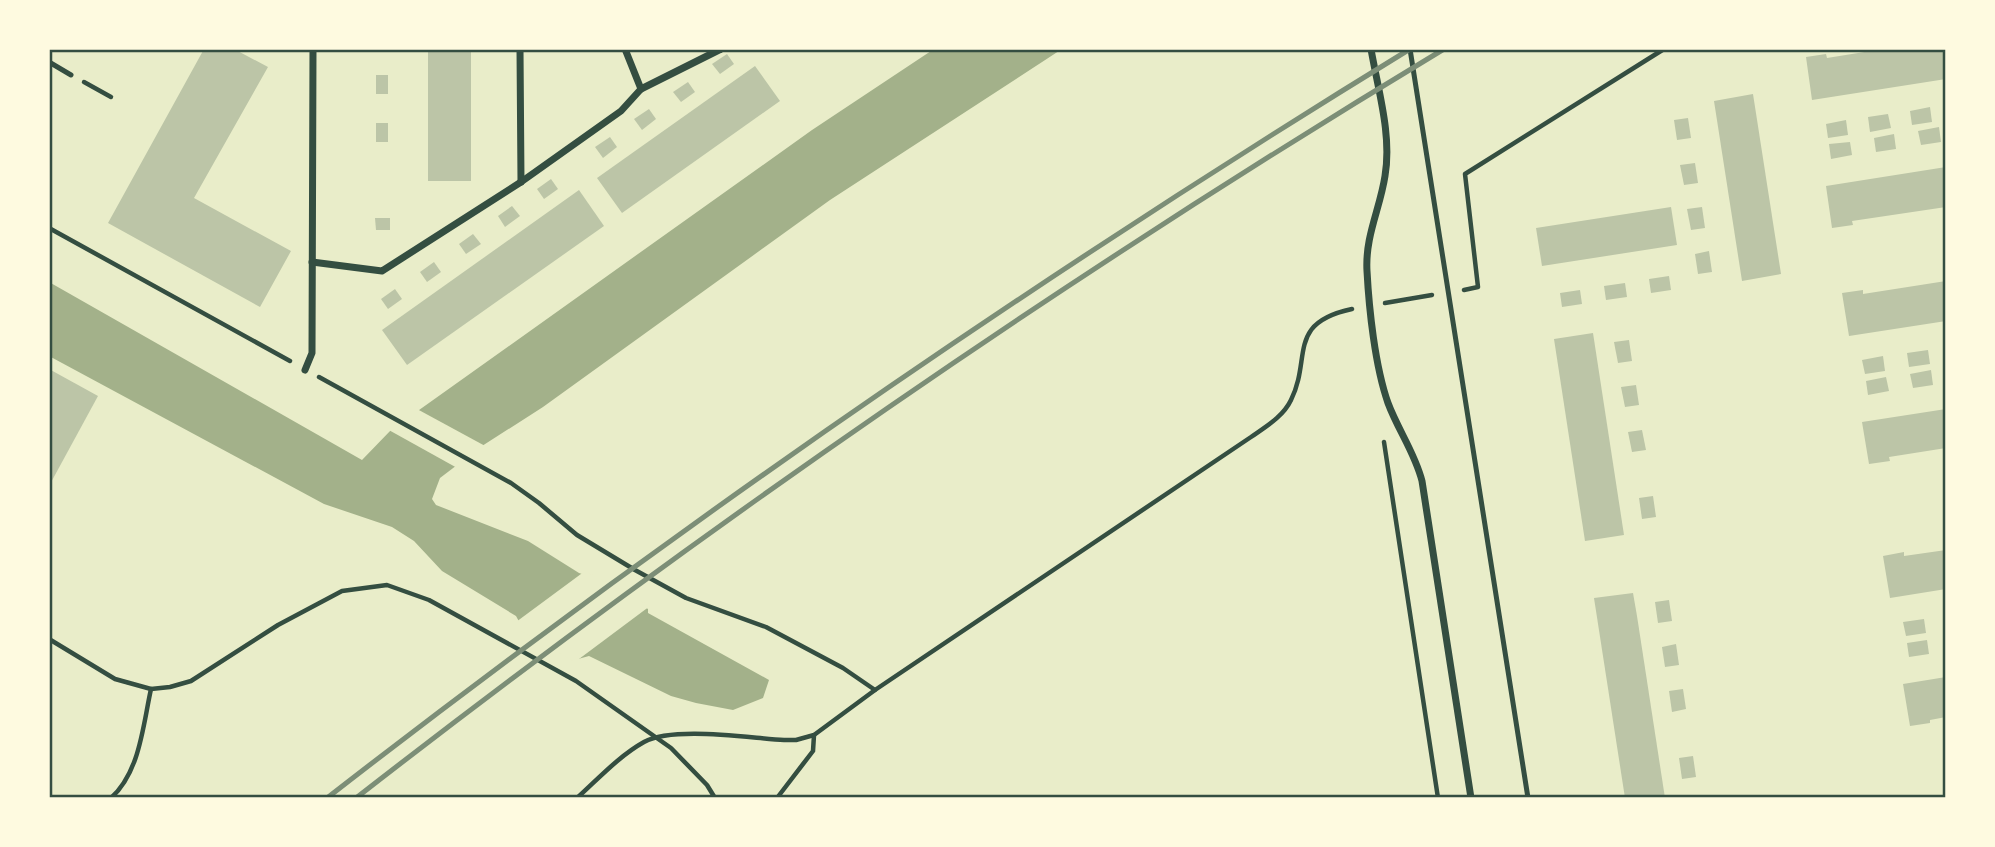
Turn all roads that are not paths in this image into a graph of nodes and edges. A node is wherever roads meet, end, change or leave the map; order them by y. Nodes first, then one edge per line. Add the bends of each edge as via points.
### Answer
1 (313, 49) edge
2 (520, 49) edge
3 (625, 49) edge
4 (722, 49) edge
5 (1371, 49) edge
6 (1410, 49) edge
7 (49, 62) edge
8 (71, 75) road end
9 (641, 89) junction
10 (521, 182) junction
11 (312, 262) junction
12 (305, 370) road end
13 (1471, 798) edge
14 (1528, 798) edge

1 - 11 street
2 - 10 street
3 - 9 street
4 - 9 street
5 - 13 street via 1387,148 1385,176 1367,244 1377,353 1387,400 1422,481
6 - 14 lane
7 - 8 lane
9 - 10 street via 621,111
10 - 11 street via 382,271
11 - 12 street via 312,353

